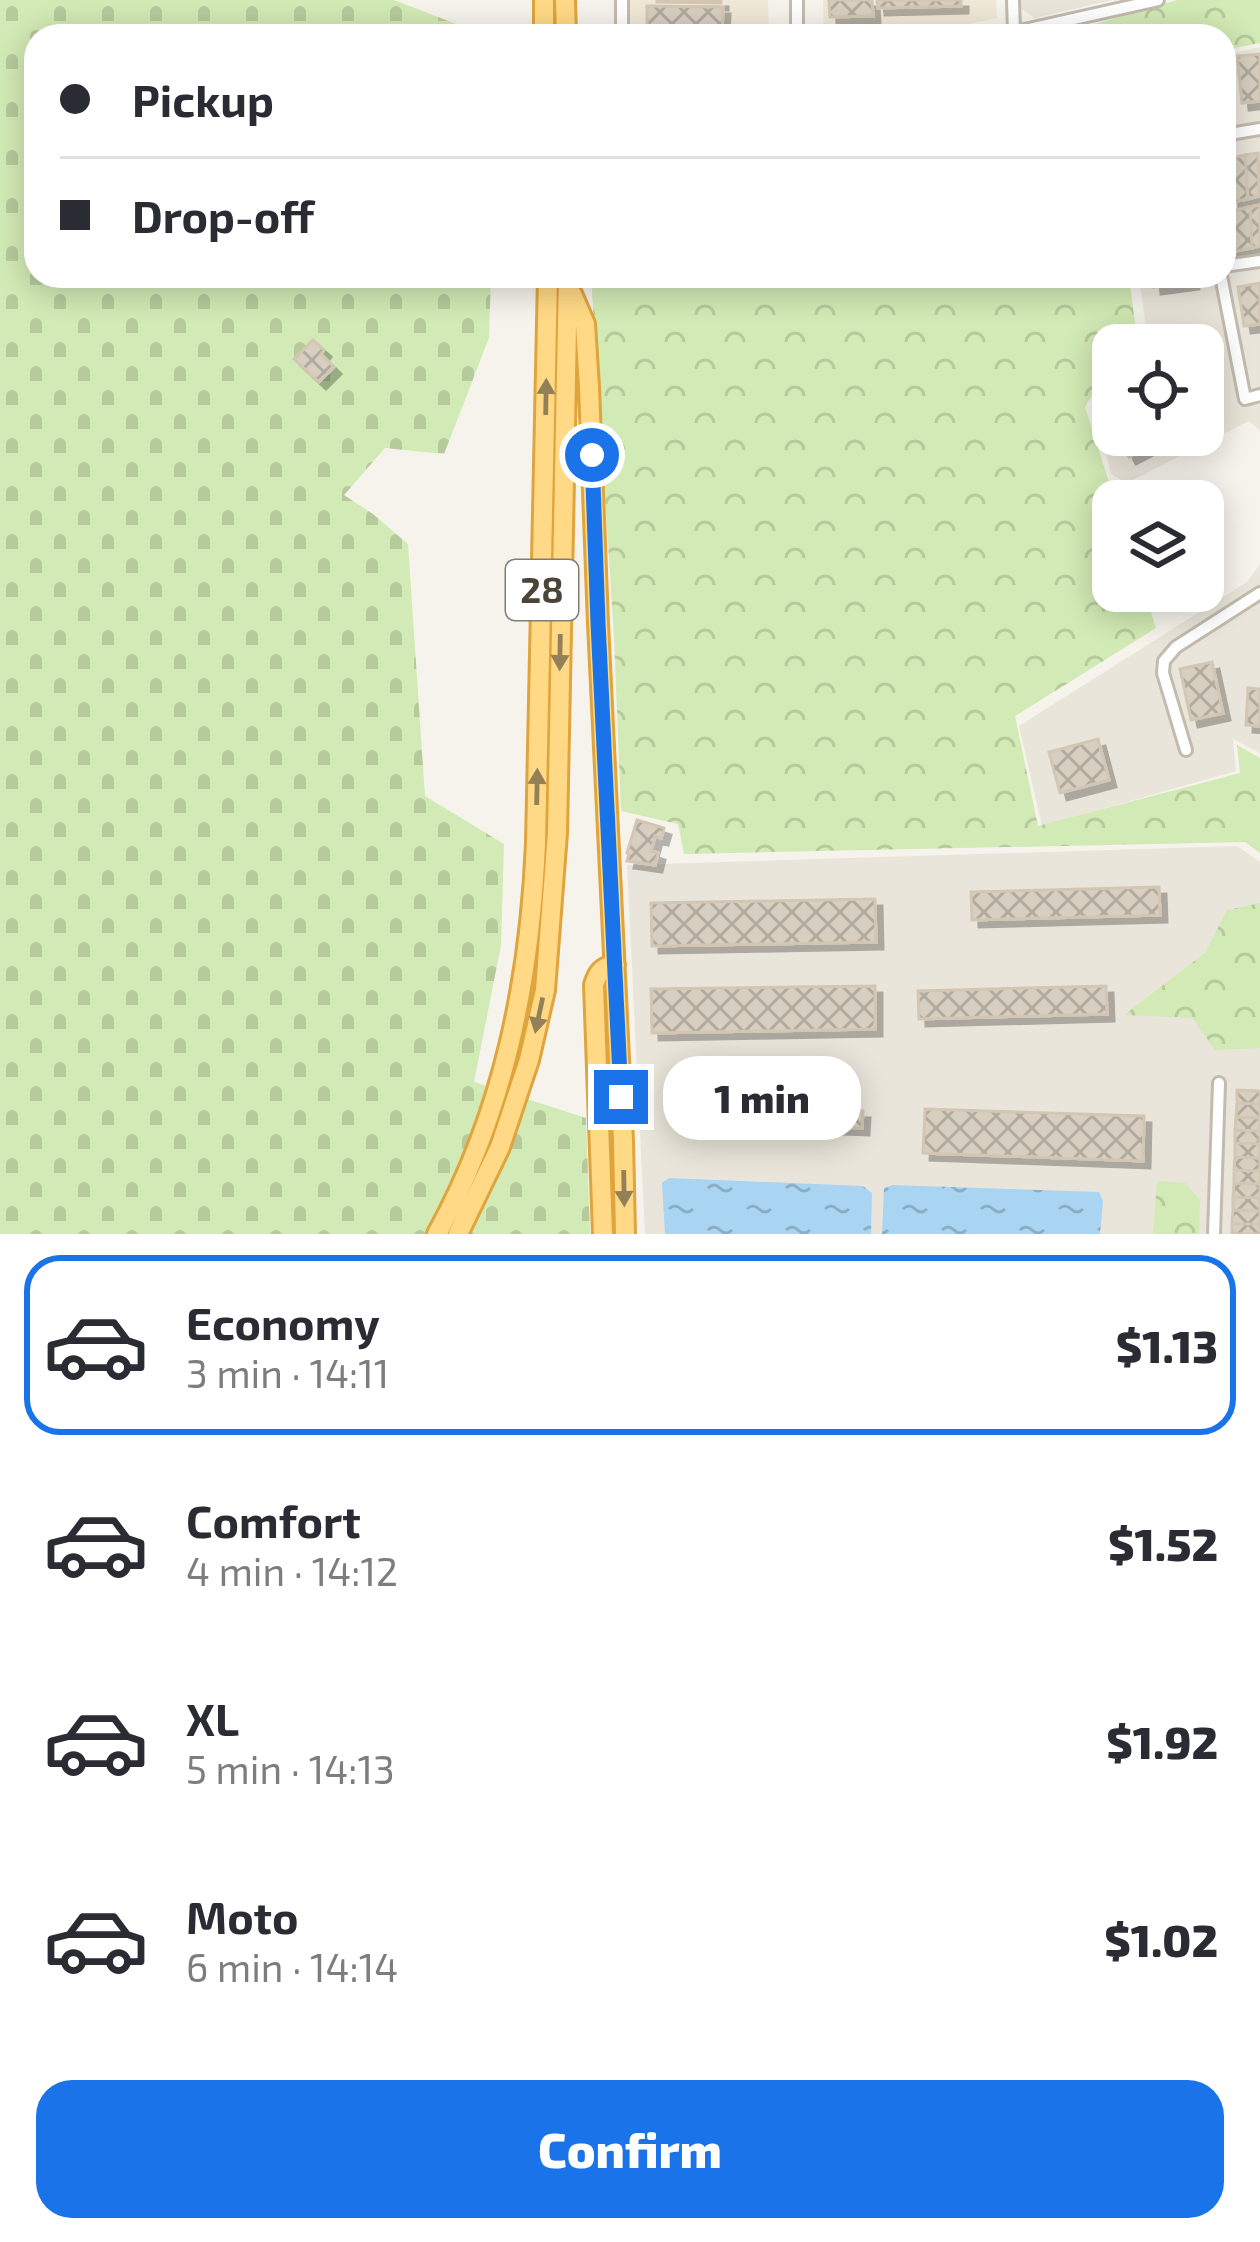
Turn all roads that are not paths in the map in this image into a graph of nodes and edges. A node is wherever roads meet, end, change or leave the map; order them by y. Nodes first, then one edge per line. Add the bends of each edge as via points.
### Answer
1 (1158, 0) edge
2 (1050, 24) edge
3 (548, 288) edge
4 (568, 288) edge
5 (571, 288) edge
6 (1223, 288) edge
7 (1260, 395) edge
8 (1260, 592) edge
9 (1186, 750) dead end
10 (543, 901) junction
11 (615, 965) junction
12 (1219, 1083) dead end
13 (437, 1234) edge
14 (458, 1234) edge
15 (603, 1234) edge
16 (625, 1234) edge
17 (1214, 1234) edge

1 - 2 street
10 -> 3 highway, 28
4 -> 10 highway, 28
5 - 11 highway via 585,324
6 - 7 street via 1245,399
8 - 9 street via 1164,661
10 - 13 highway, 28 via 484,1132
10 -> 14 highway, 28 via 545,990 529,1060 500,1147
11 - 15 highway via 604,967 594,985
11 -> 16 highway
12 - 17 street

